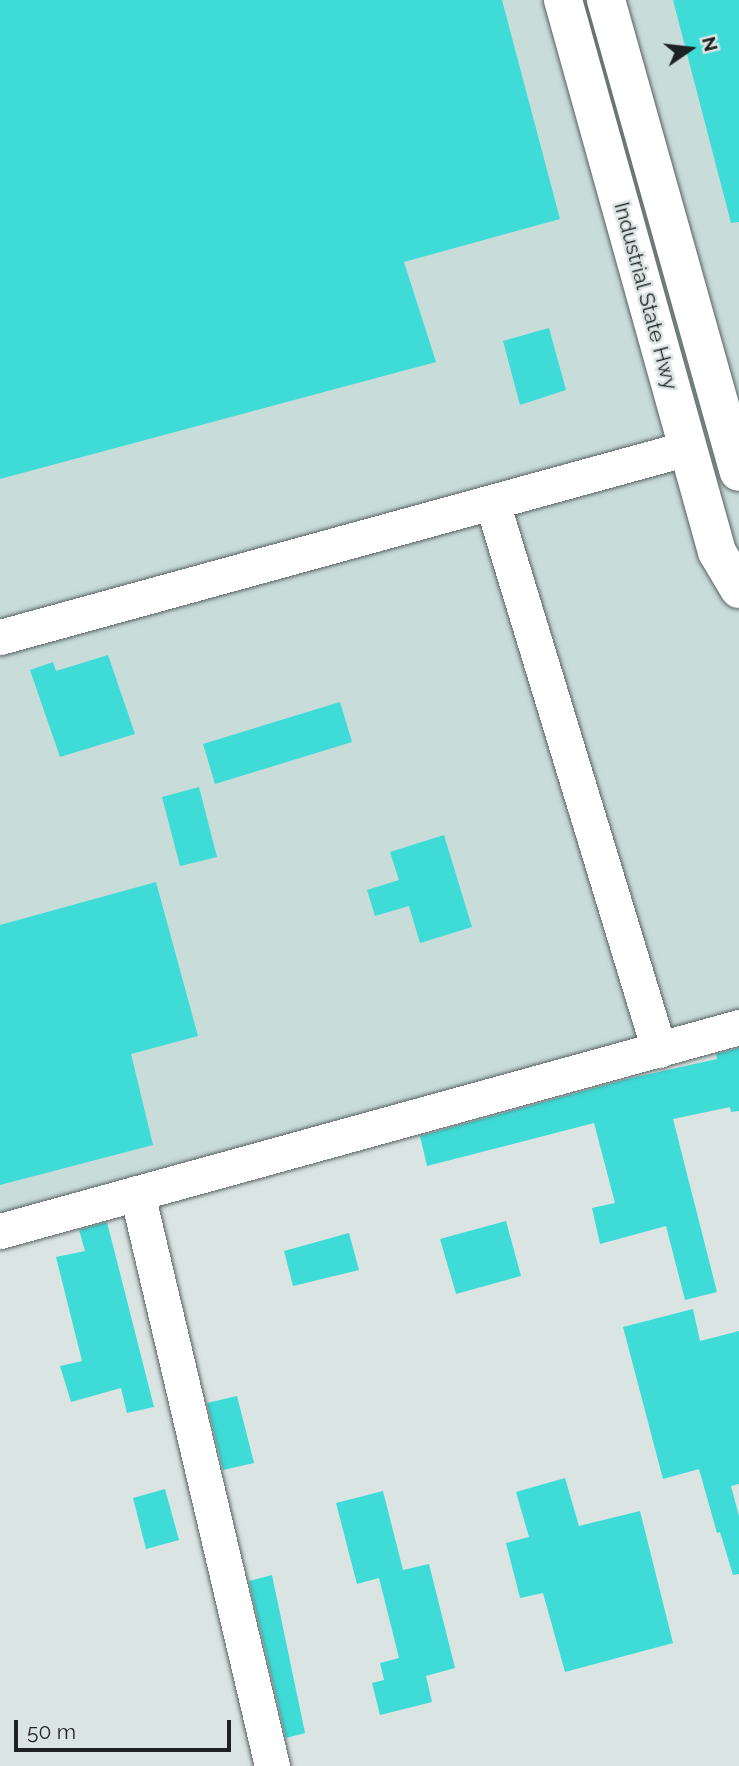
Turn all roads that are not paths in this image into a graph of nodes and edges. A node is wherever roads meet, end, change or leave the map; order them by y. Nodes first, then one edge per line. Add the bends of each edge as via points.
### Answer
1 (563, 0) edge
2 (606, 0) edge
3 (688, 448) junction
4 (739, 472) edge
5 (492, 502) junction
6 (739, 589) edge
7 (0, 637) edge
8 (739, 1027) edge
9 (659, 1050) junction
10 (137, 1193) junction
11 (0, 1231) edge
12 (272, 1766) edge

1 - 3 main road, Industrial State Hwy
2 - 4 main road, Industrial State Hwy
3 - 5 street
3 - 6 main road, Industrial State Hwy via 717,552
5 - 7 street
5 - 9 street
8 - 9 street
9 - 10 street
10 - 11 street
10 - 12 street

